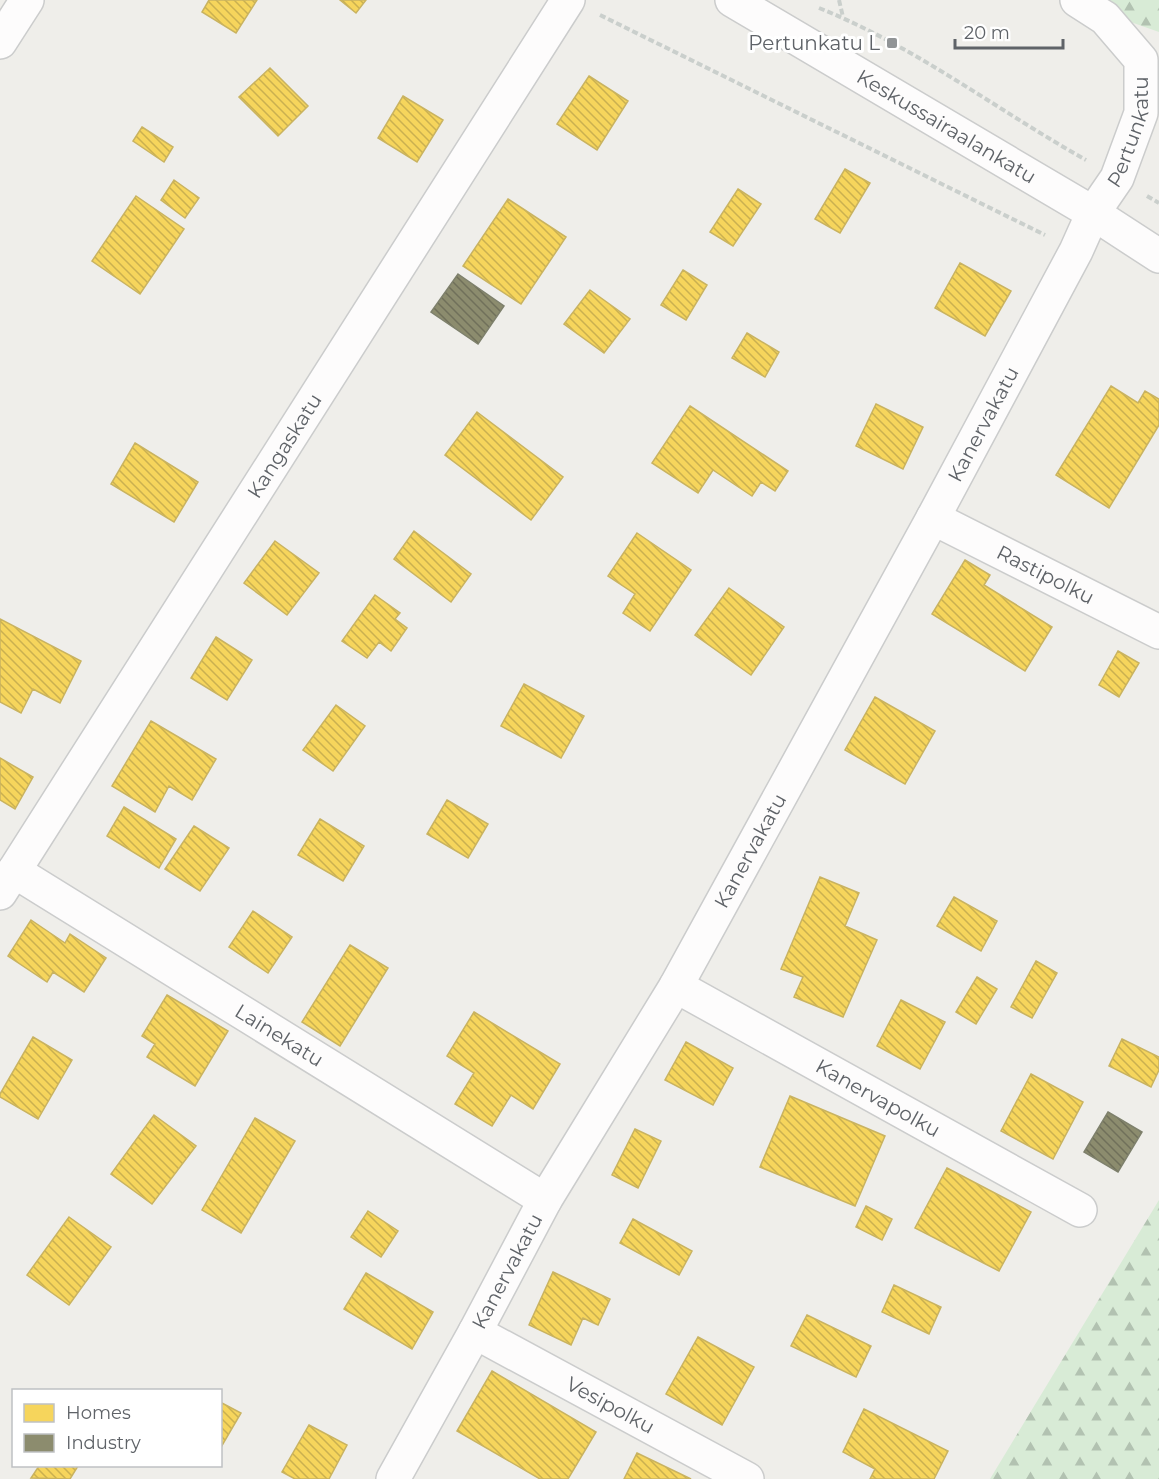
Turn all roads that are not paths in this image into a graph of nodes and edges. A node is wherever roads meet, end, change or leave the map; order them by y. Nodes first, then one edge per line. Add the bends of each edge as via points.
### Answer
1 (27, 0) edge
2 (732, 0) edge
3 (1077, 0) edge
4 (580, 5) edge
5 (0, 42) edge
6 (1093, 213) junction
7 (1159, 256) edge
8 (933, 519) junction
9 (1159, 632) edge
10 (7, 882) edge
11 (676, 986) junction
12 (545, 1200) junction
13 (1080, 1210) dead end
14 (475, 1332) junction
15 (393, 1479) edge
16 (747, 1479) edge

1 - 5 street
2 - 6 street, Keskussairaalankatu
3 - 6 street, Pertunkatu via 1104,18 1141,60 1141,113 1117,178
4 - 10 street, Kangaskatu
6 - 7 street, Keskussairaalankatu
6 - 8 street, Kanervakatu
8 - 9 street, Rastipolku
8 - 11 street, Kanervakatu
10 - 12 street, Lainekatu
11 - 12 street, Kanervakatu
11 - 13 street, Kanervapolku
12 - 14 street, Kanervakatu
14 - 15 street, Kanervakatu
14 - 16 street, Vesipolku

